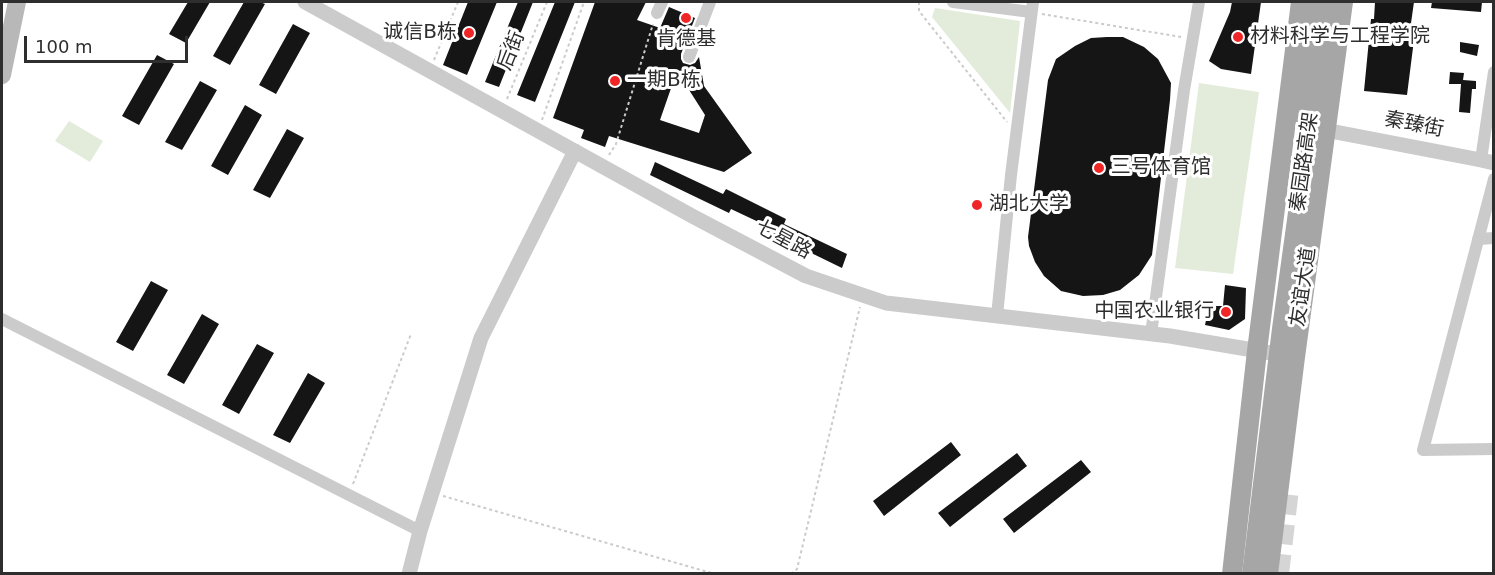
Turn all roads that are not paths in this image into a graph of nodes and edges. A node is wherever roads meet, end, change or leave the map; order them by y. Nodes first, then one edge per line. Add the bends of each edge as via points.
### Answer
1 (6, 2) edge
2 (17, 2) edge
3 (305, 2) edge
4 (710, 2) edge
5 (953, 2) edge
6 (1199, 2) edge
7 (1301, 2) edge
8 (1312, 2) edge
9 (1327, 2) edge
10 (1343, 2) edge
11 (1032, 7) edge
12 (2, 23) edge
13 (689, 57) dead end
14 (1494, 72) edge
15 (2, 75) edge
16 (1325, 130) junction
17 (575, 151) junction
18 (1487, 162) edge
19 (1494, 179) edge
20 (1478, 238) junction
21 (1494, 238) edge
22 (997, 316) junction
23 (2, 319) edge
24 (1151, 334) junction
25 (1257, 351) junction
26 (1295, 357) junction
27 (1286, 435) junction
28 (1494, 450) edge
29 (1288, 489) tunnel mouth
30 (420, 531) junction
31 (409, 573) edge
32 (1232, 573) edge
33 (1240, 573) edge
34 (1252, 573) edge
35 (1268, 573) edge

1 - 12 main road
2 - 15 main road
3 - 17 street, 七星路
4 - 13 street
5 - 11 street
6 - 24 street
7 - 25 main road, 友谊大道
8 - 33 main road, 秦园路高架, bridge
9 - 34 main road, 秦园路高架, bridge
10 - 16 main road, 友谊大道
11 - 22 street
14 - 18 street
16 - 18 street, 秦臻街
16 - 26 main road, 友谊大道
17 - 22 street, 七星路 via 806,276 886,303
17 - 30 street via 481,338
19 - 20 street
20 - 21 street
20 - 28 street via 1423,450
22 - 24 street, 七星路
23 - 30 street
24 - 25 street, 七星路
25 - 26 street, 七星路
25 - 32 main road, 友谊大道
26 - 27 main road, 友谊大道
27 - 29 main road
27 - 35 main road, 友谊大道
30 - 31 street

